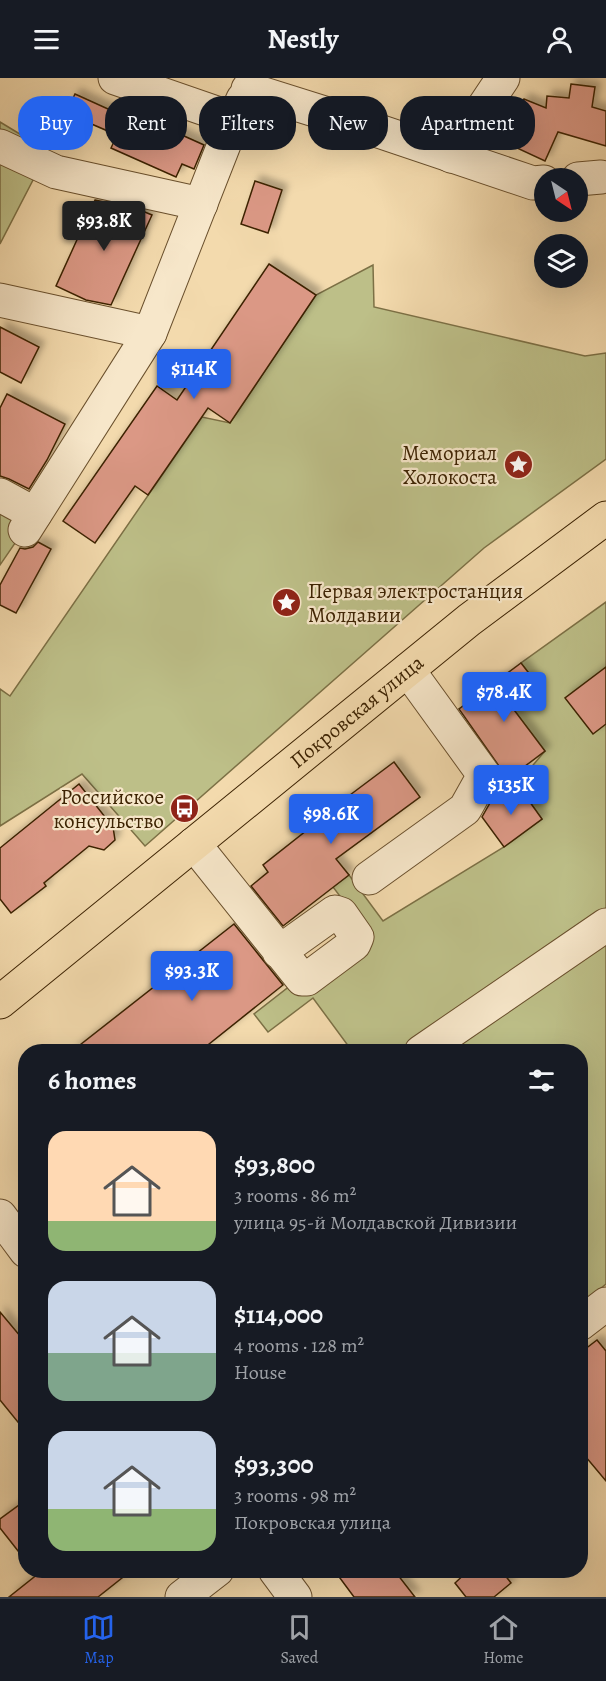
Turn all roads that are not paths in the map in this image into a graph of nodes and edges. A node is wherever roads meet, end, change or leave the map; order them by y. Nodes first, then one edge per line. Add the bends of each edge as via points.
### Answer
1 (116, 78) edge
2 (503, 78) edge
3 (250, 83) edge
4 (199, 107) edge
5 (0, 146) edge
6 (222, 150) edge
7 (451, 156) junction
8 (534, 183) edge
9 (201, 204) junction
10 (0, 300) edge
11 (150, 333) junction
12 (0, 495) edge
13 (606, 518) edge
14 (408, 670) junction
15 (194, 844) junction
16 (369, 878) dead end
17 (606, 925) edge
18 (279, 952) dead end
19 (0, 1002) edge
20 (433, 1044) edge
21 (0, 1216) edge
22 (18, 1240) edge
23 (606, 1304) edge
24 (588, 1318) edge
25 (207, 1578) edge
26 (281, 1578) edge
27 (182, 1597) edge
28 (295, 1597) edge

1 - 4 street
2 - 7 street
3 - 7 street
5 - 9 street via 56,172
6 - 9 street
7 - 8 street
9 - 11 street
10 - 11 street
11 - 12 street via 30,522
13 - 14 main road, Покровская улица
14 - 15 main road, Покровская улица
14 - 16 street via 484,775 465,809
15 - 18 street
15 - 19 main road, Покровская улица
17 - 20 street
21 - 22 street
23 - 24 street
25 - 27 street
26 - 28 street

